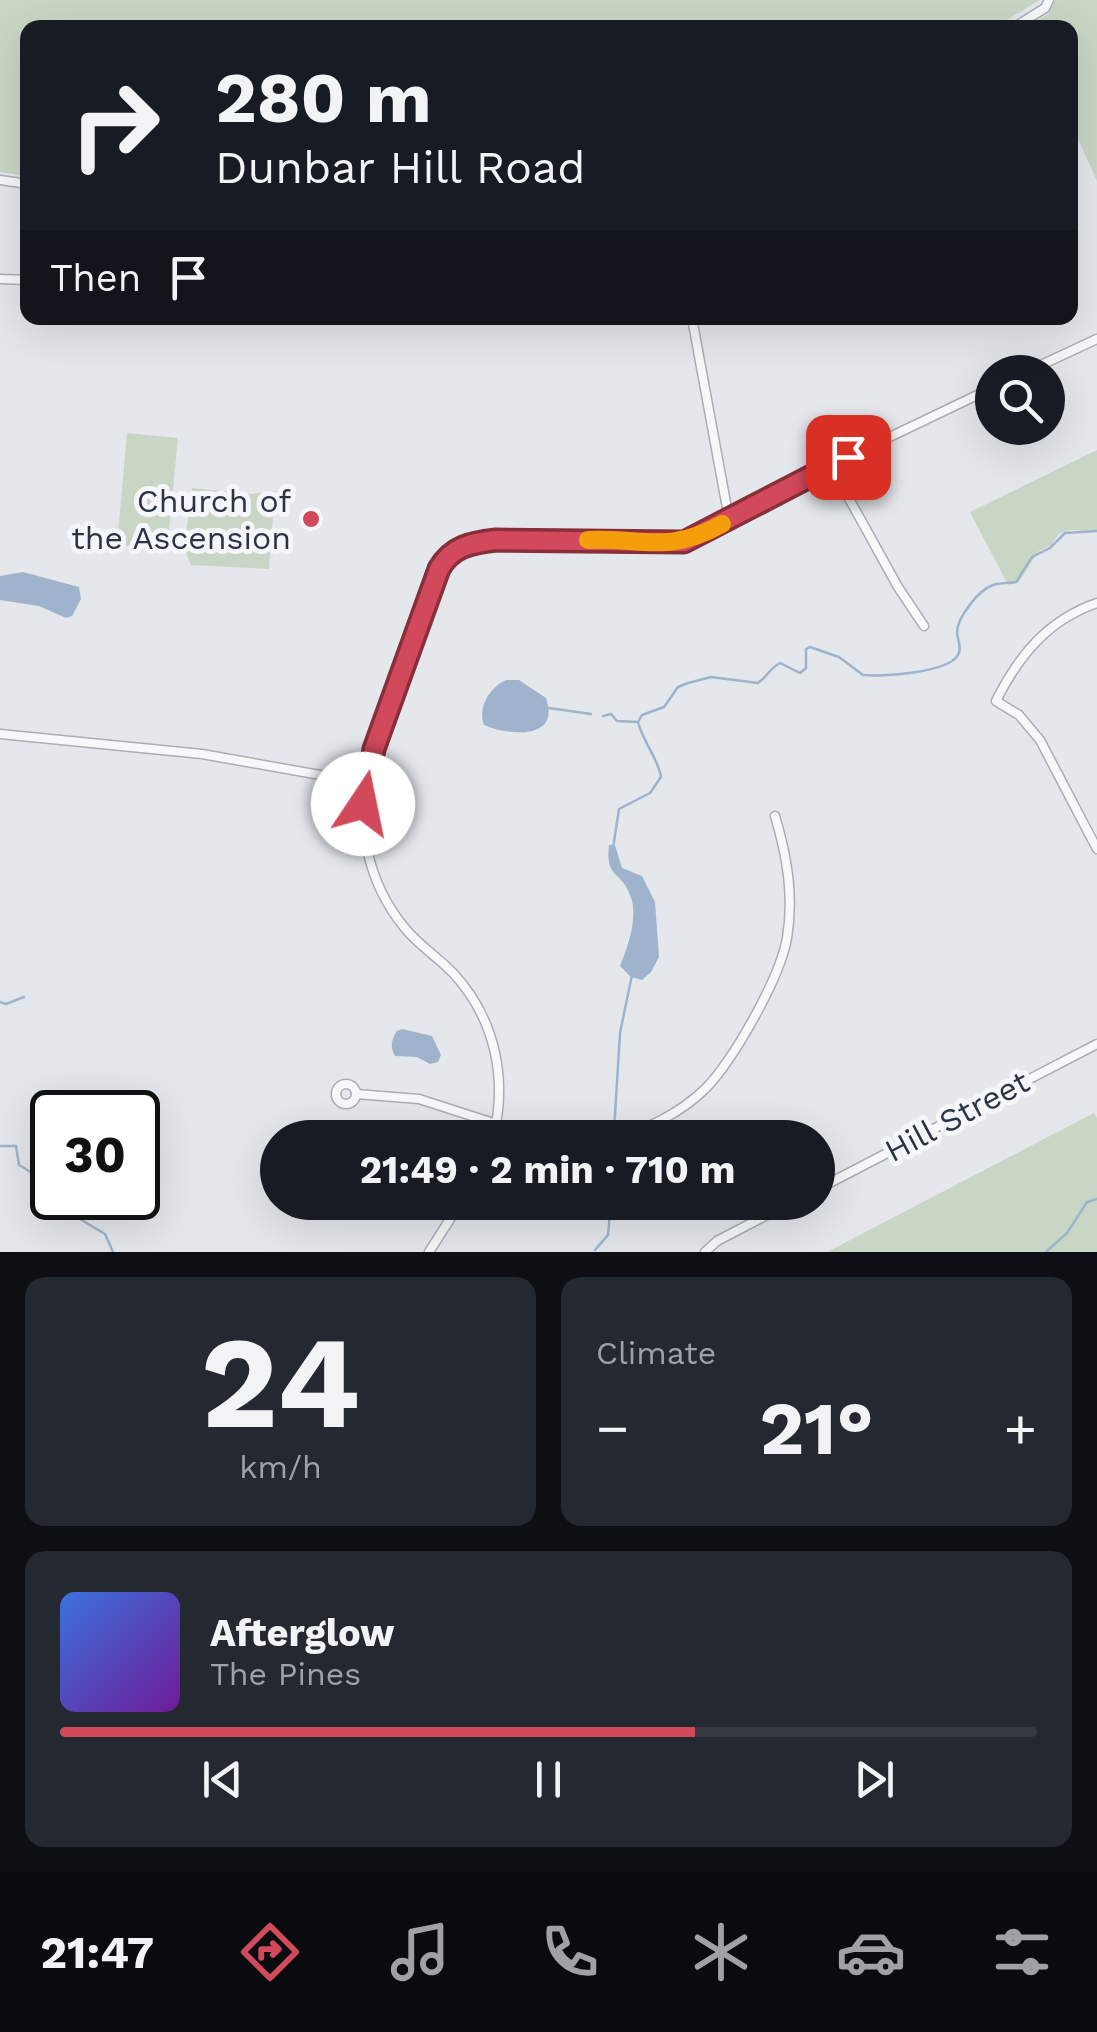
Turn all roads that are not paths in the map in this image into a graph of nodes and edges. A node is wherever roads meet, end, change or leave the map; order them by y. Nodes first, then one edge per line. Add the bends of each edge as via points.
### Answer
1 (1049, 0) edge
2 (1025, 20) edge
3 (693, 325) edge
4 (1097, 340) edge
5 (1064, 355) edge
6 (975, 396) edge
7 (831, 466) junction
8 (729, 520) junction
9 (1097, 603) edge
10 (924, 626) dead end
11 (0, 734) edge
12 (365, 783) junction
13 (775, 816) dead end
14 (1097, 849) edge
15 (1097, 1044) edge
16 (356, 1094) dead end
17 (485, 1120) edge
18 (497, 1120) edge
19 (660, 1120) edge
20 (835, 1181) edge
21 (449, 1220) edge
22 (757, 1220) edge
23 (429, 1252) edge
24 (705, 1252) edge

1 - 2 street
3 - 8 street
4 - 5 street
6 - 7 street
7 - 8 street
7 - 10 street
8 - 12 street via 674,544 496,540 453,551 439,569
9 - 14 street via 1046,631 1013,667 996,700 1040,740
11 - 12 street via 202,754
12 - 18 street via 365,842 384,898 406,930 462,983 488,1027 500,1073
13 - 19 street via 790,893 787,940 774,978 706,1088
15 - 20 street, Hill Street
16 - 17 street via 420,1098
21 - 23 street
22 - 24 street

